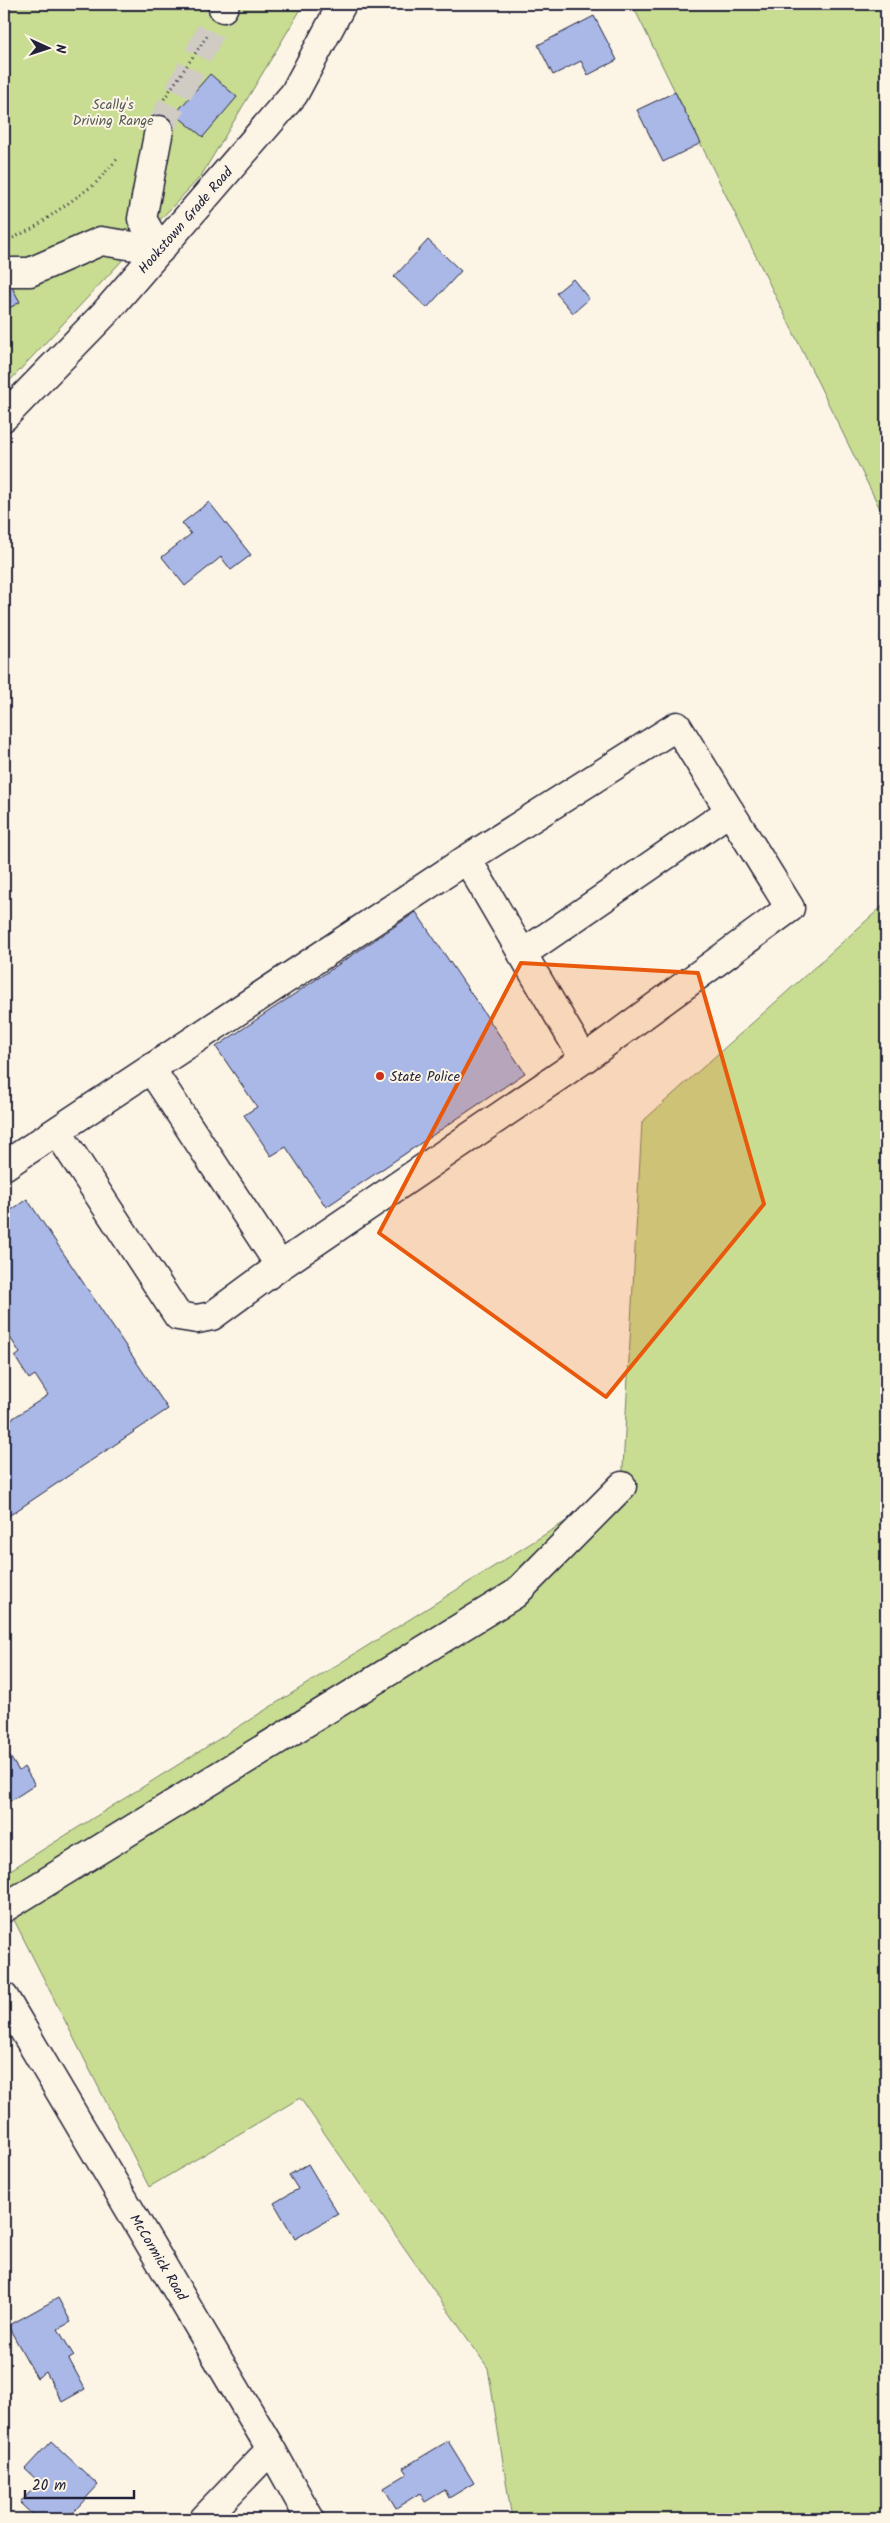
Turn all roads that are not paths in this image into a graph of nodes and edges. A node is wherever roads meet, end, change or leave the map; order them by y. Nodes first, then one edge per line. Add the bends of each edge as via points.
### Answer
1 (342, 4) edge
2 (159, 130) tunnel mouth
3 (160, 250) junction
4 (10, 272) dead end
5 (4, 417) edge
6 (730, 811) junction
7 (466, 859) junction
8 (522, 954) junction
9 (584, 1060) junction
10 (151, 1069) junction
11 (57, 1131) junction
12 (4, 1166) edge
13 (280, 1266) junction
14 (622, 1486) dead end
15 (4, 1908) edge
16 (4, 1997) edge
17 (272, 2449) junction
18 (204, 2519) edge
19 (310, 2519) edge

1 - 3 street, Hookstown Grade Road via 294,94
2 - 3 street via 142,219
3 - 4 street via 101,241 30,272
3 - 5 street, Hookstown Grade Road via 105,313
6 - 7 street via 677,726
6 - 8 street
6 - 9 street via 790,908
7 - 8 street
7 - 10 street
8 - 9 street
9 - 13 street
10 - 11 street
10 - 13 street
11 - 12 street
11 - 13 street via 178,1316 197,1319 212,1316
14 - 15 street via 515,1594
16 - 17 street, McCormick Road
17 - 18 street
17 - 19 street, McCormick Road

